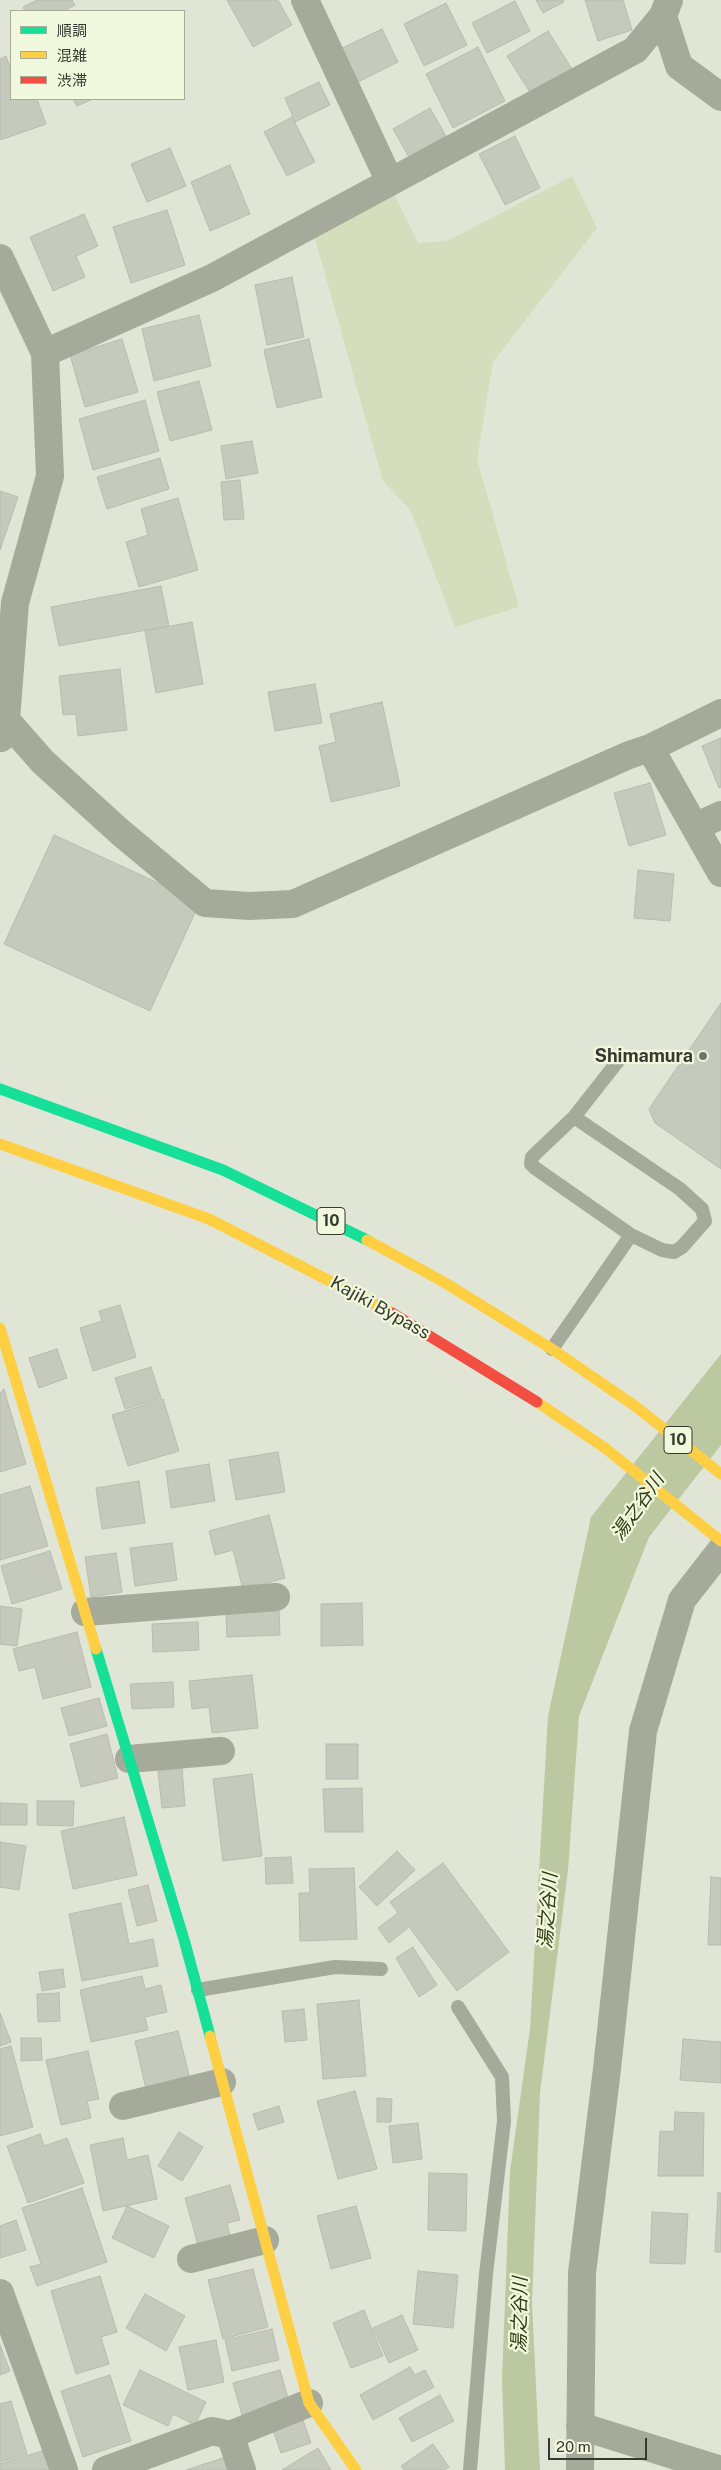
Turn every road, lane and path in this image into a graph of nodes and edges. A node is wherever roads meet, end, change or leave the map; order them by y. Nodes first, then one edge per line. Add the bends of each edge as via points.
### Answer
1 (305, 0) edge
2 (666, 8) edge
3 (721, 97) edge
4 (390, 182) junction
5 (0, 258) edge
6 (45, 353) junction
7 (721, 713) edge
8 (3, 730) edge
9 (650, 748) junction
10 (721, 815) edge
11 (694, 827) junction
12 (721, 873) edge
13 (618, 1061) dead end
14 (0, 1089) edge
15 (574, 1117) junction
16 (0, 1144) edge
17 (631, 1235) junction
18 (0, 1332) edge
19 (552, 1349) junction
20 (721, 1474) edge
21 (721, 1541) edge
22 (721, 1550) edge
23 (276, 1597) dead end
24 (85, 1612) junction
25 (222, 1751) dead end
26 (129, 1759) junction
27 (381, 1969) dead end
28 (198, 1990) junction
29 (458, 2007) dead end
30 (222, 2082) junction
31 (123, 2106) dead end
32 (265, 2240) junction
33 (191, 2259) dead end
34 (0, 2293) edge
35 (309, 2403) junction
36 (580, 2426) junction
37 (230, 2435) junction
38 (64, 2470) edge
39 (106, 2470) edge
40 (242, 2470) edge
41 (356, 2470) edge
42 (470, 2470) edge
43 (580, 2470) edge
44 (721, 2470) edge

1 - 4 street
2 - 3 street via 679,66
2 - 4 street via 634,50
4 - 6 street via 212,278
5 - 6 street
6 - 8 street via 50,476 15,603
7 - 9 street
8 - 9 street via 205,903 249,906 293,904
9 - 11 street
10 - 11 street
11 - 12 street
13 - 15 lane
14 - 19 main road, 10 via 223,1170 334,1222 442,1281
15 - 17 lane via 532,1158 531,1164
15 - 17 lane via 680,1189 702,1209 705,1221 674,1252 662,1250
16 - 21 main road, Kajiki Bypass via 209,1219 371,1300 510,1384 605,1448
17 - 19 lane
18 - 24 main road
19 - 20 main road, 10 via 635,1406
22 - 36 street via 682,1600 643,1731 582,2272
23 - 24 street
24 - 26 main road
25 - 26 street
26 - 28 main road
27 - 28 lane via 336,1967
28 - 30 main road
29 - 42 lane via 502,2077 504,2121 486,2274
30 - 31 street
30 - 32 main road
32 - 33 street
32 - 35 main road
34 - 38 street
35 - 37 street
35 - 41 main road
36 - 43 street
36 - 44 street
37 - 39 street via 212,2431
37 - 40 street

